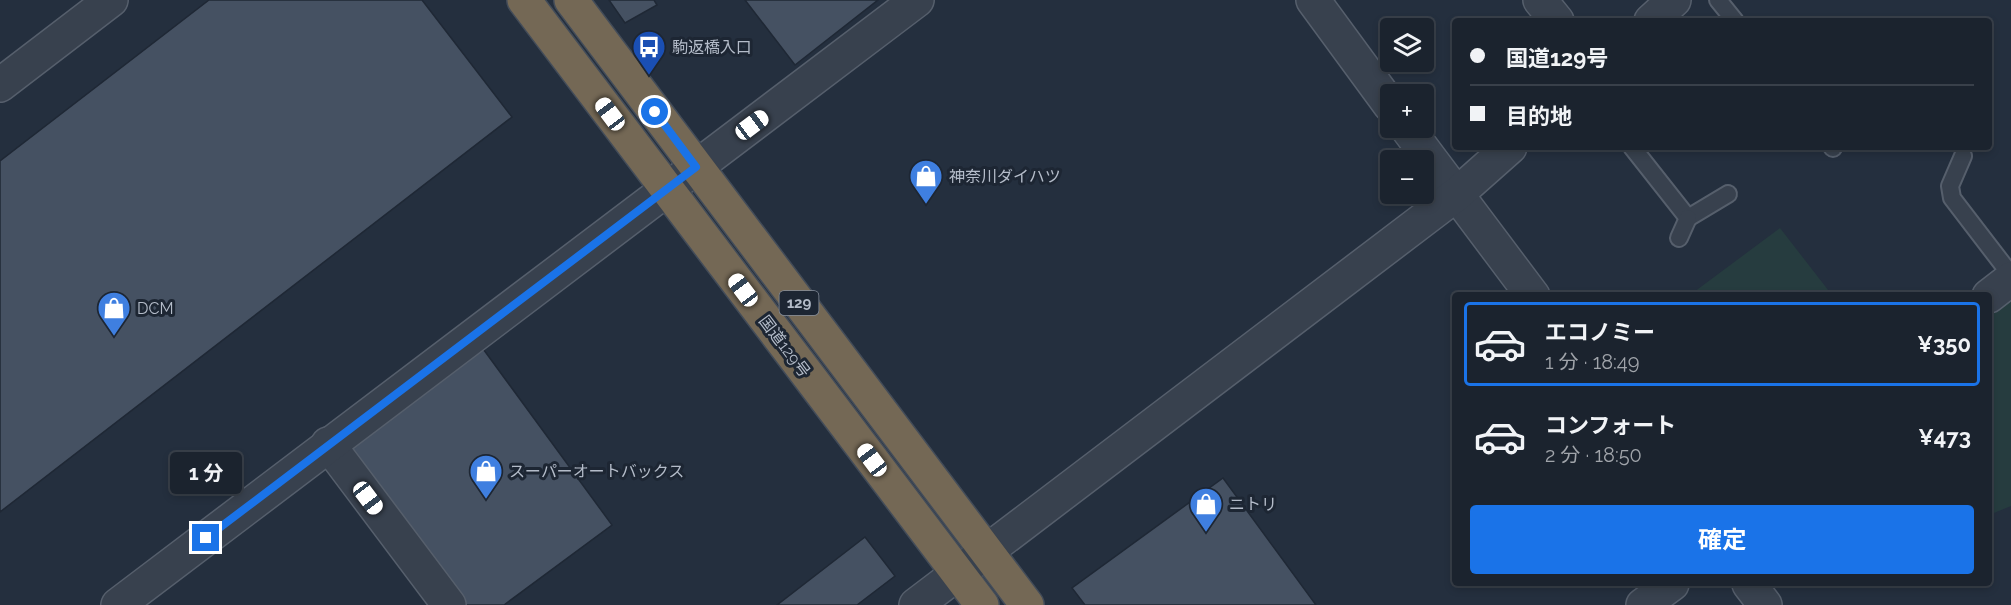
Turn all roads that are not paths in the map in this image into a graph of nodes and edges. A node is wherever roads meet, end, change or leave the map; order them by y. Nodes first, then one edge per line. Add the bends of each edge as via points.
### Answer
1 (111, 0) edge
2 (524, 0) edge
3 (571, 0) edge
4 (917, 0) edge
5 (1313, 0) edge
6 (1540, 0) edge
7 (1674, 0) edge
8 (1718, 0) edge
9 (1555, 18) edge
10 (1654, 18) edge
11 (1733, 18) edge
12 (0, 84) edge
13 (1380, 91) edge
14 (1415, 138) edge
15 (1507, 150) edge
16 (1634, 150) edge
17 (1962, 156) dead end
18 (696, 167) junction
19 (667, 189) junction
20 (1457, 194) junction
21 (1728, 194) dead end
22 (1688, 218) junction
23 (1679, 238) dead end
24 (2011, 277) edge
25 (1530, 292) edge
26 (1992, 293) edge
27 (328, 444) junction
28 (986, 551) junction
29 (958, 573) junction
30 (1669, 586) edge
31 (1751, 586) edge
32 (118, 605) edge
33 (449, 605) edge
34 (916, 605) edge
35 (982, 605) edge
36 (1027, 605) edge
37 (1643, 605) edge
38 (1765, 605) edge

1 - 12 street
2 - 19 highway, 国道129号 / 129
3 - 18 highway, 129
4 - 18 street
5 - 13 street
6 - 9 street
7 - 10 street
8 - 11 lane
14 - 20 street
15 - 20 street
16 - 22 lane
17 - 24 lane via 1950,186 1952,198
18 - 19 street
18 - 28 highway, 129
19 - 27 street
19 - 29 highway, 国道129号 / 129
20 - 25 street
20 - 28 street
21 - 22 lane
22 - 23 lane
24 - 26 street
27 - 32 street
27 - 33 street
28 - 29 street
28 - 36 highway, 129
29 - 34 street
29 - 35 highway, 国道129号 / 129
30 - 37 street
31 - 38 street

